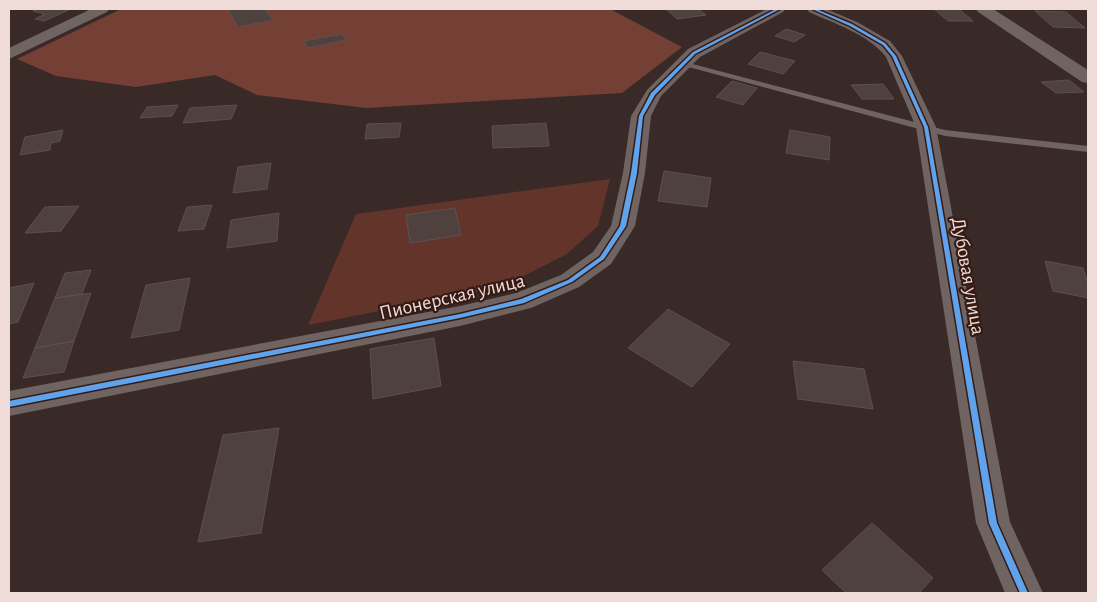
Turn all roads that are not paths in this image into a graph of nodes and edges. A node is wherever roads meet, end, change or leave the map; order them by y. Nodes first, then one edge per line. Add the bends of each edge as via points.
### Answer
1 (102, 9) edge
2 (778, 9) edge
3 (814, 9) edge
4 (983, 9) edge
5 (9, 54) edge
6 (684, 63) junction
7 (1088, 78) edge
8 (926, 127) junction
9 (1088, 149) edge
10 (9, 404) edge
11 (1024, 593) edge

1 - 5 street
2 - 6 street, Пионерская улица via 694,53
3 - 8 street, Дубовая улица via 884,44 894,56
4 - 7 street
6 - 8 lane
6 - 10 street, Пионерская улица via 653,94 641,116 634,174 622,226 602,258 570,281 522,301 460,316
8 - 9 lane via 945,133
8 - 11 street, Дубовая улица via 993,523

